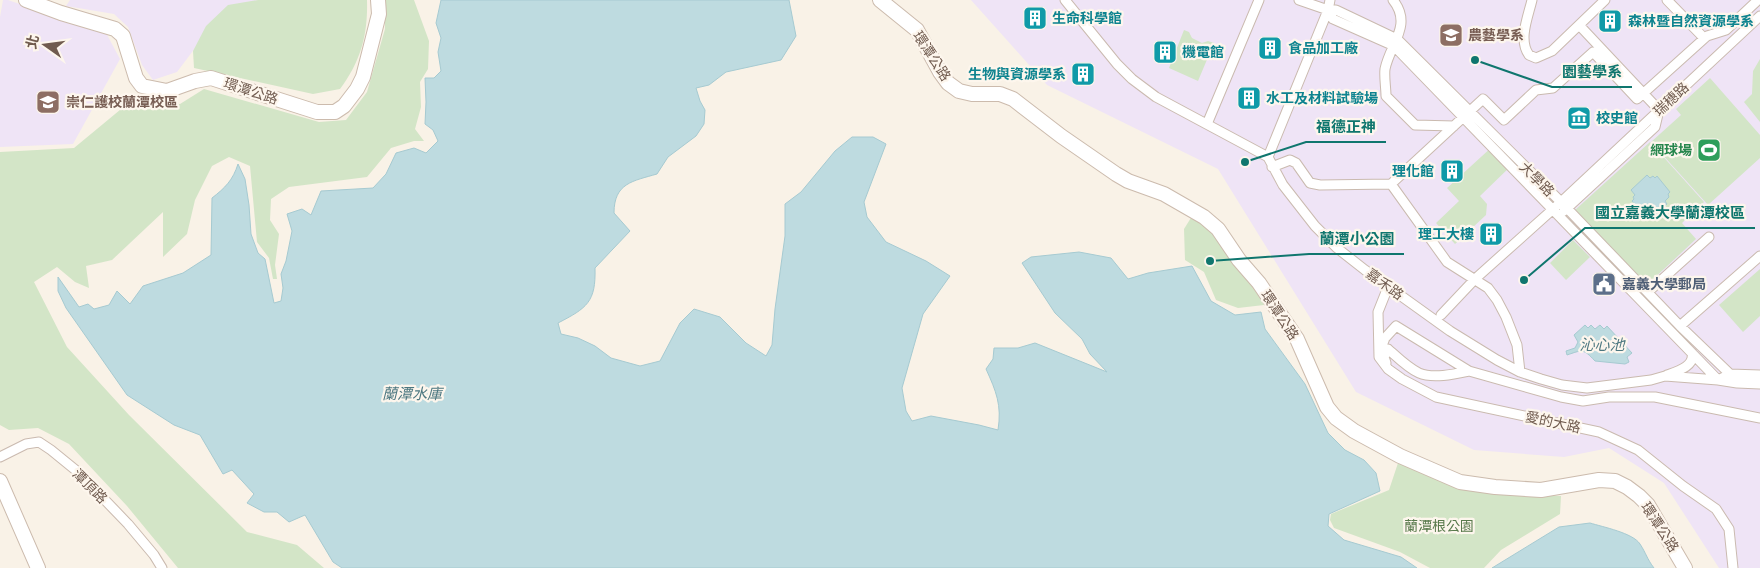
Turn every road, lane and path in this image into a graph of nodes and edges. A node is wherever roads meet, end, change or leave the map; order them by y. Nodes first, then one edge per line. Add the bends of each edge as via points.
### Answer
1 (26, 0) edge
2 (378, 0) edge
3 (880, 0) edge
4 (1065, 0) edge
5 (1259, 0) edge
6 (1299, 0) edge
7 (1330, 0) edge
8 (1393, 0) edge
9 (1532, 0) edge
10 (1605, 0) edge
11 (1667, 0) edge
12 (1758, 0) edge
13 (1328, 10) junction
14 (1760, 16) edge
15 (1579, 25) junction
16 (1704, 38) junction
17 (1396, 43) junction
18 (1643, 94) junction
19 (1659, 110) junction
20 (1467, 114) junction
21 (1207, 124) junction
22 (1454, 126) junction
23 (1268, 157) junction
24 (1272, 167) junction
25 (1391, 184) junction
26 (1564, 205) junction
27 (1556, 212) junction
28 (1709, 237) dead end
29 (1760, 256) edge
30 (1475, 279) junction
31 (1388, 287) junction
32 (1648, 292) junction
33 (1441, 315) dead end
34 (1680, 326) junction
35 (1692, 352) junction
36 (1378, 357) junction
37 (1388, 369) junction
38 (1469, 370) junction
39 (1520, 372) junction
40 (1730, 374) junction
41 (1760, 375) edge
42 (1665, 376) junction
43 (1718, 380) junction
44 (1760, 384) edge
45 (1760, 418) edge
46 (0, 457) edge
47 (0, 481) edge
48 (38, 568) edge
49 (162, 568) edge
50 (1685, 568) edge
51 (1733, 568) edge

1 - 2 street, 環潭公路 via 115,29 123,36 136,78 142,86 167,91 212,78 328,113 344,106 363,77 379,14
3 - 50 street, 環潭公路 via 916,30 940,72 959,91 1000,94 1013,99 1116,174 1164,194 1218,229 1297,339 1327,407 1354,431 1400,456 1460,482 1541,490 1598,480 1615,481 1634,491 1648,505
4 - 21 street via 1132,79 1156,97
5 - 21 street
6 - 13 street
7 - 13 street
8 - 17 street via 1401,15
9 - 15 street via 1523,45 1529,56 1536,58 1552,51
10 - 15 street
11 - 16 street
12 - 16 street via 1726,30
13 - 17 street via 1336,10
13 - 23 street
14 - 19 street, 瑞穗路
15 - 18 street
16 - 18 street
17 - 20 street
17 - 22 street via 1385,69 1386,96 1415,125
18 - 19 street
18 - 20 street via 1637,99 1593,52 1553,88 1536,90 1504,120 1483,99
19 - 26 street, 瑞穗路
20 - 22 street
20 - 26 street, 大學路
20 - 27 street
21 - 23 street
22 - 25 street
23 - 24 street, 嘉禾路
24 - 25 street via 1290,160 1296,163 1310,183 1320,185
24 - 31 street, 嘉禾路 via 1315,226 1337,248
25 - 30 street via 1447,262
26 - 27 street, 瑞穗路
26 - 32 street, 大學路
27 - 30 street, 瑞穗路
27 - 35 street
28 - 32 street
29 - 34 street
30 - 33 street, 瑞穗路
30 - 39 street via 1488,288 1506,317 1517,346
31 - 36 street via 1378,312
31 - 39 street, 嘉禾路 via 1450,332
32 - 34 street, 大學路
34 - 40 street, 大學路
35 - 42 street via 1688,365
35 - 43 street
36 - 37 street, 愛的大路
36 - 38 street via 1385,338 1396,326
37 - 38 street via 1384,357 1388,349 1418,372 1428,375
37 - 51 street, 愛的大路 via 1436,396 1599,432 1638,450 1716,509 1729,528
38 - 45 street via 1583,401 1609,397 1655,397
39 - 42 street, 嘉禾路 via 1562,385 1586,388
40 - 41 street
40 - 43 street
42 - 43 street, 嘉禾路
43 - 44 street, 嘉禾路
46 - 49 street, 潭頂路 via 26,444 39,442 51,450 78,472 128,524
47 - 48 street

